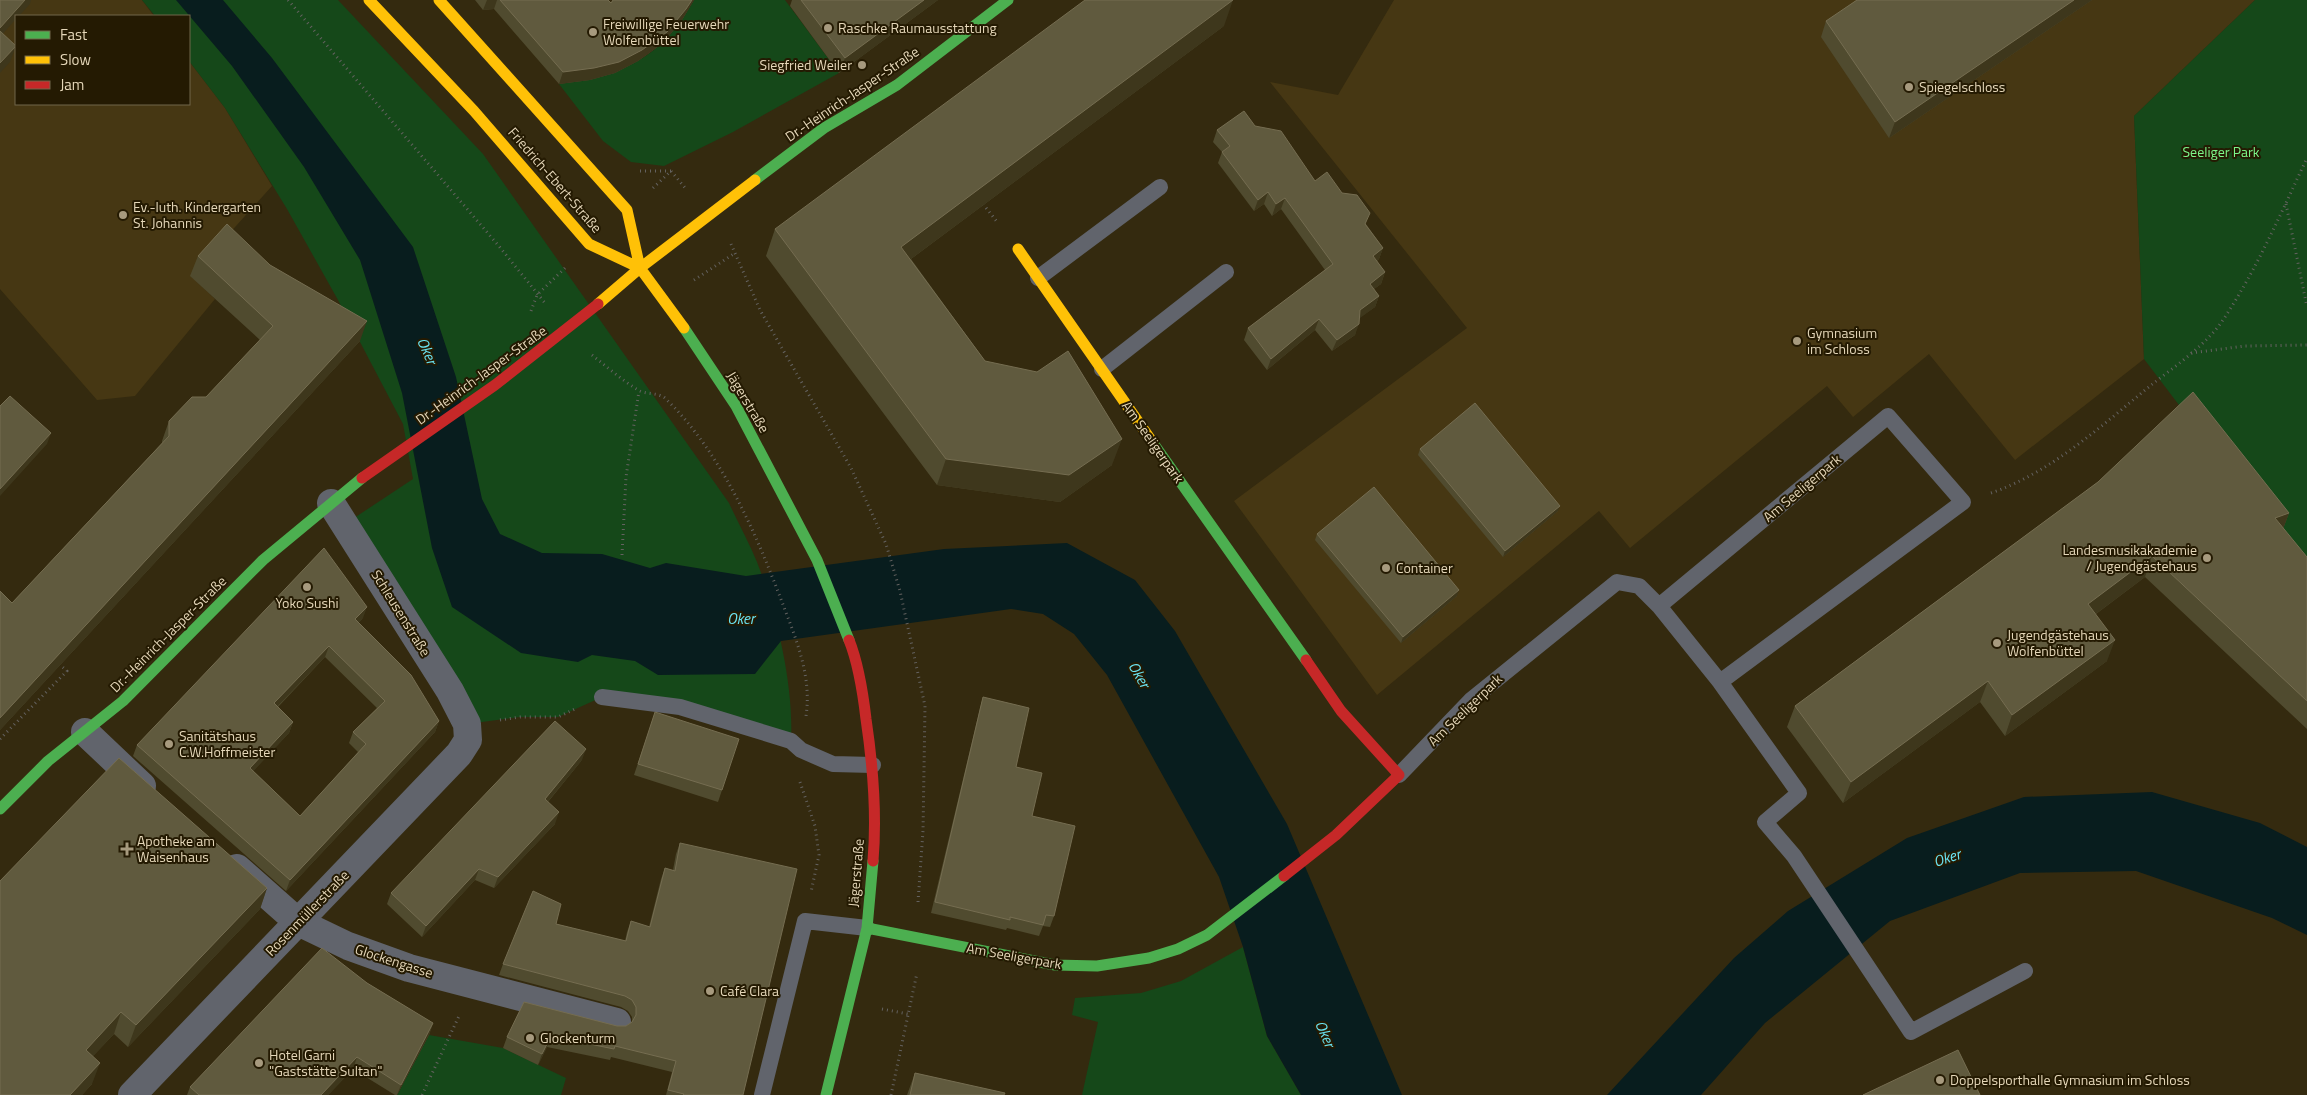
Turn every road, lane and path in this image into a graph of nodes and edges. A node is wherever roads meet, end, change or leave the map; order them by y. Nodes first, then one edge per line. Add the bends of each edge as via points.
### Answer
1 (288, 0) edge
2 (369, 0) edge
3 (439, 0) edge
4 (1008, 0) edge
5 (2307, 158) edge
6 (1160, 187) dead end
7 (2286, 203) junction
8 (1018, 249) dead end
9 (735, 253) dead end
10 (640, 268) junction
11 (1226, 272) dead end
12 (1038, 278) junction
13 (2307, 307) edge
14 (569, 328) junction
15 (2307, 345) edge
16 (2191, 353) junction
17 (1102, 369) junction
18 (639, 391) junction
19 (1962, 502) junction
20 (331, 503) junction
21 (622, 555) dead end
22 (1659, 606) junction
23 (53, 658) edge
24 (1720, 682) junction
25 (602, 697) joint
26 (467, 724) junction
27 (85, 732) junction
28 (0, 739) edge
29 (801, 750) junction
30 (873, 765) junction
31 (1399, 775) junction
32 (164, 805) edge
33 (0, 809) edge
34 (216, 850) edge
35 (805, 920) junction
36 (298, 922) junction
37 (867, 928) junction
38 (916, 938) junction
39 (2025, 971) dead end
40 (474, 984) junction
41 (874, 1007) dead end
42 (908, 1014) junction
43 (617, 1022) dead end
44 (132, 1095) edge
45 (422, 1095) edge
46 (762, 1095) edge
47 (826, 1095) edge
48 (891, 1095) edge

1 - 14 path via 537,295
2 - 10 street, Friedrich-Ebert-Straße via 474,111 589,244
3 - 10 street via 627,210
4 - 10 street, Dr.-Heinrich-Jasper-Straße via 897,85 824,128
5 - 7 path
6 - 12 lane
7 - 13 path
7 - 16 path via 2254,271 2222,322
8 - 12 street, Am Seeligerpark
9 - 38 path via 760,310 851,468 886,544 912,638 925,706
10 - 14 street, Dr.-Heinrich-Jasper-Straße
10 - 30 street, Jägerstraße via 736,406 817,560 853,651
11 - 17 lane
12 - 17 street, Am Seeligerpark
14 - 18 path via 588,352
14 - 20 street, Dr.-Heinrich-Jasper-Straße
15 - 16 path via 2245,346
16 - 19 path via 2068,452 2016,484
17 - 31 street, Am Seeligerpark via 1341,711
18 - 21 path via 626,477
18 - 29 path via 664,397 694,429 734,492 770,569 802,656 808,700
19 - 22 lane, Am Seeligerpark via 1888,416
19 - 24 lane
20 - 26 street, Schleusenstraße
20 - 27 street, Dr.-Heinrich-Jasper-Straße via 264,560 123,702
22 - 24 lane
22 - 31 lane, Am Seeligerpark via 1639,586 1617,582 1471,700
23 - 28 path via 67,671
24 - 39 lane via 1799,793 1764,822 1794,856 1911,1032
25 - 26 path via 558,717 520,717
25 - 29 lane via 680,706 791,741
26 - 36 street, Rosenmüllerstraße via 468,740 460,754
27 - 32 street
27 - 33 street, Dr.-Heinrich-Jasper-Straße via 48,761
29 - 30 lane via 833,764
29 - 35 path via 799,779 815,826 819,855
30 - 37 street, Jägerstraße via 875,833
31 - 38 street, Am Seeligerpark via 1336,835 1207,935 1178,949 1149,958 1098,966 1054,965
34 - 36 street, Glockengasse
35 - 37 lane
35 - 46 lane
36 - 40 street, Glockengasse via 348,946 410,968
36 - 44 street, Rosenmüllerstraße
37 - 38 street, Am Seeligerpark
37 - 47 street, Jägerstraße
38 - 42 path via 917,972
40 - 43 street, Glockengasse
40 - 45 path
41 - 42 path
42 - 48 path

